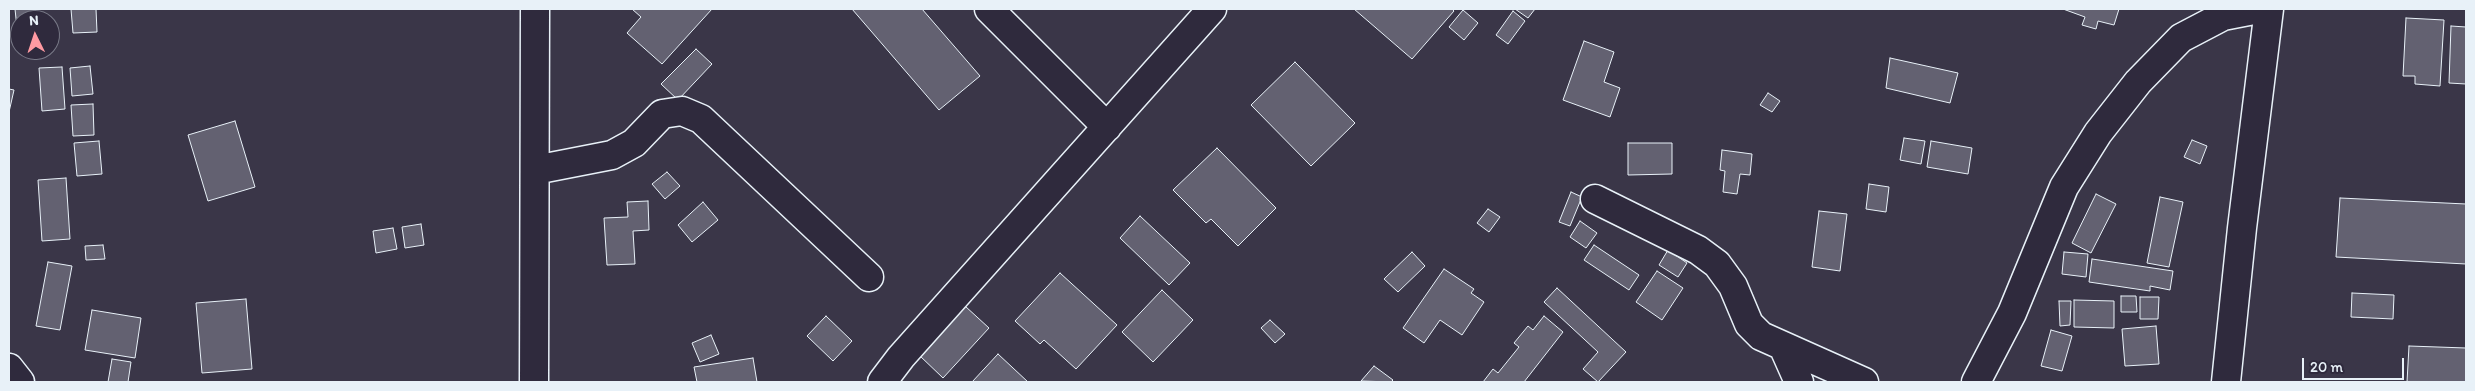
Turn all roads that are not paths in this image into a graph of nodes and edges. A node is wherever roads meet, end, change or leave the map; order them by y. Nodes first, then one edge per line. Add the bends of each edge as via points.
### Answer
1 (535, 9) edge
2 (990, 9) edge
3 (1212, 9) edge
4 (2259, 9) edge
5 (2269, 9) edge
6 (2203, 17) edge
7 (1107, 126) junction
8 (535, 170) junction
9 (1595, 199) dead end
10 (869, 277) dead end
11 (1783, 346) junction
12 (9, 368) edge
13 (20, 382) edge
14 (534, 382) edge
15 (882, 382) edge
16 (1799, 382) edge
17 (1864, 382) edge
18 (1976, 382) edge
19 (2226, 382) edge

1 - 8 street
2 - 7 street
3 - 7 street
4 - 6 street
5 - 19 street
6 - 18 street via 2138,82 2098,133 2064,187 2012,313
7 - 15 street
8 - 10 street via 612,155 634,143 662,114 682,111 701,119
8 - 14 street
9 - 11 street via 1698,250 1717,264 1733,286 1749,324 1761,336
11 - 16 street
11 - 17 street
12 - 13 street

